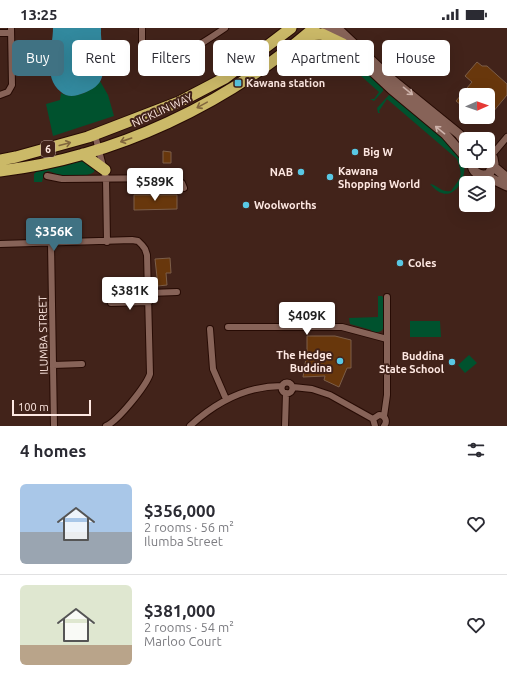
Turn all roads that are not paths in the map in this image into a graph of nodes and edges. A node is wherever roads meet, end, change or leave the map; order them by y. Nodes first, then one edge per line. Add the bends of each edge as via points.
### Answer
1 (142, 28) edge
2 (225, 28) edge
3 (291, 28) edge
4 (326, 28) edge
5 (337, 28) edge
6 (11, 30) edge
7 (310, 31) edge
8 (0, 33) edge
9 (335, 40) edge
10 (339, 40) edge
11 (374, 73) edge
12 (0, 95) edge
13 (459, 134) edge
14 (95, 135) junction
15 (507, 137) edge
16 (99, 149) junction
17 (459, 150) edge
18 (495, 150) edge
19 (84, 154) junction
20 (0, 160) edge
21 (473, 168) edge
22 (493, 168) edge
23 (495, 168) edge
24 (0, 171) edge
25 (106, 174) junction
26 (484, 175) junction
27 (47, 176) dead end
28 (507, 178) edge
29 (507, 186) edge
30 (184, 188) dead end
31 (107, 242) junction
32 (51, 243) junction
33 (0, 244) edge
34 (177, 292) dead end
35 (149, 293) junction
36 (387, 297) dead end
37 (149, 302) junction
38 (111, 303) dead end
39 (228, 327) dead end
40 (210, 329) dead end
41 (387, 339) junction
42 (82, 364) dead end
43 (53, 365) junction
44 (282, 386) junction
45 (293, 387) junction
46 (286, 393) junction
47 (226, 399) junction
48 (384, 416) junction
49 (374, 423) edge
50 (54, 426) edge
51 (106, 426) edge
52 (190, 426) edge
53 (285, 426) edge
54 (384, 426) edge

1 - 2 street via 144,71 153,69 197,46
3 - 14 highway, NICKLIN WAY / 6 via 240,68 204,91
4 - 10 main road
5 -> 13 main road via 390,78
6 - 8 street
6 - 12 street via 12,85 8,92
7 - 9 highway
7 -> 16 highway, NICKLIN WAY / 6 via 259,71 192,111 134,137
17 -> 11 main road via 445,134
14 - 16 street
20 -> 14 highway, NICKLIN WAY / 6
15 - 18 street
16 - 19 highway, NICKLIN WAY / 6
16 - 25 street
19 - 24 highway, NICKLIN WAY / 6
19 - 25 highway
21 - 26 main road via 476,173
22 - 26 main road via 489,174
23 - 28 main road
25 - 27 street via 62,179
25 - 30 street via 173,178 182,183
25 - 31 street
26 - 29 main road
31 - 32 street
31 - 35 street via 138,241 146,249
32 - 33 street
32 - 43 street, ILUMBA STREET
34 - 35 street
35 - 37 street
36 - 41 street
37 - 38 street
37 - 51 street via 151,366 148,380 125,409
39 - 41 street via 335,327
40 - 47 street via 213,369
41 - 48 street via 387,395
42 - 43 street
43 - 50 street, ILUMBA STREET
44 - 45 street via 288,382
44 - 46 street
44 - 47 street via 258,388
45 - 46 street via 291,392
45 - 49 street via 312,389 330,395
46 - 53 street
47 - 52 street
48 - 49 street via 377,415
48 - 54 street

